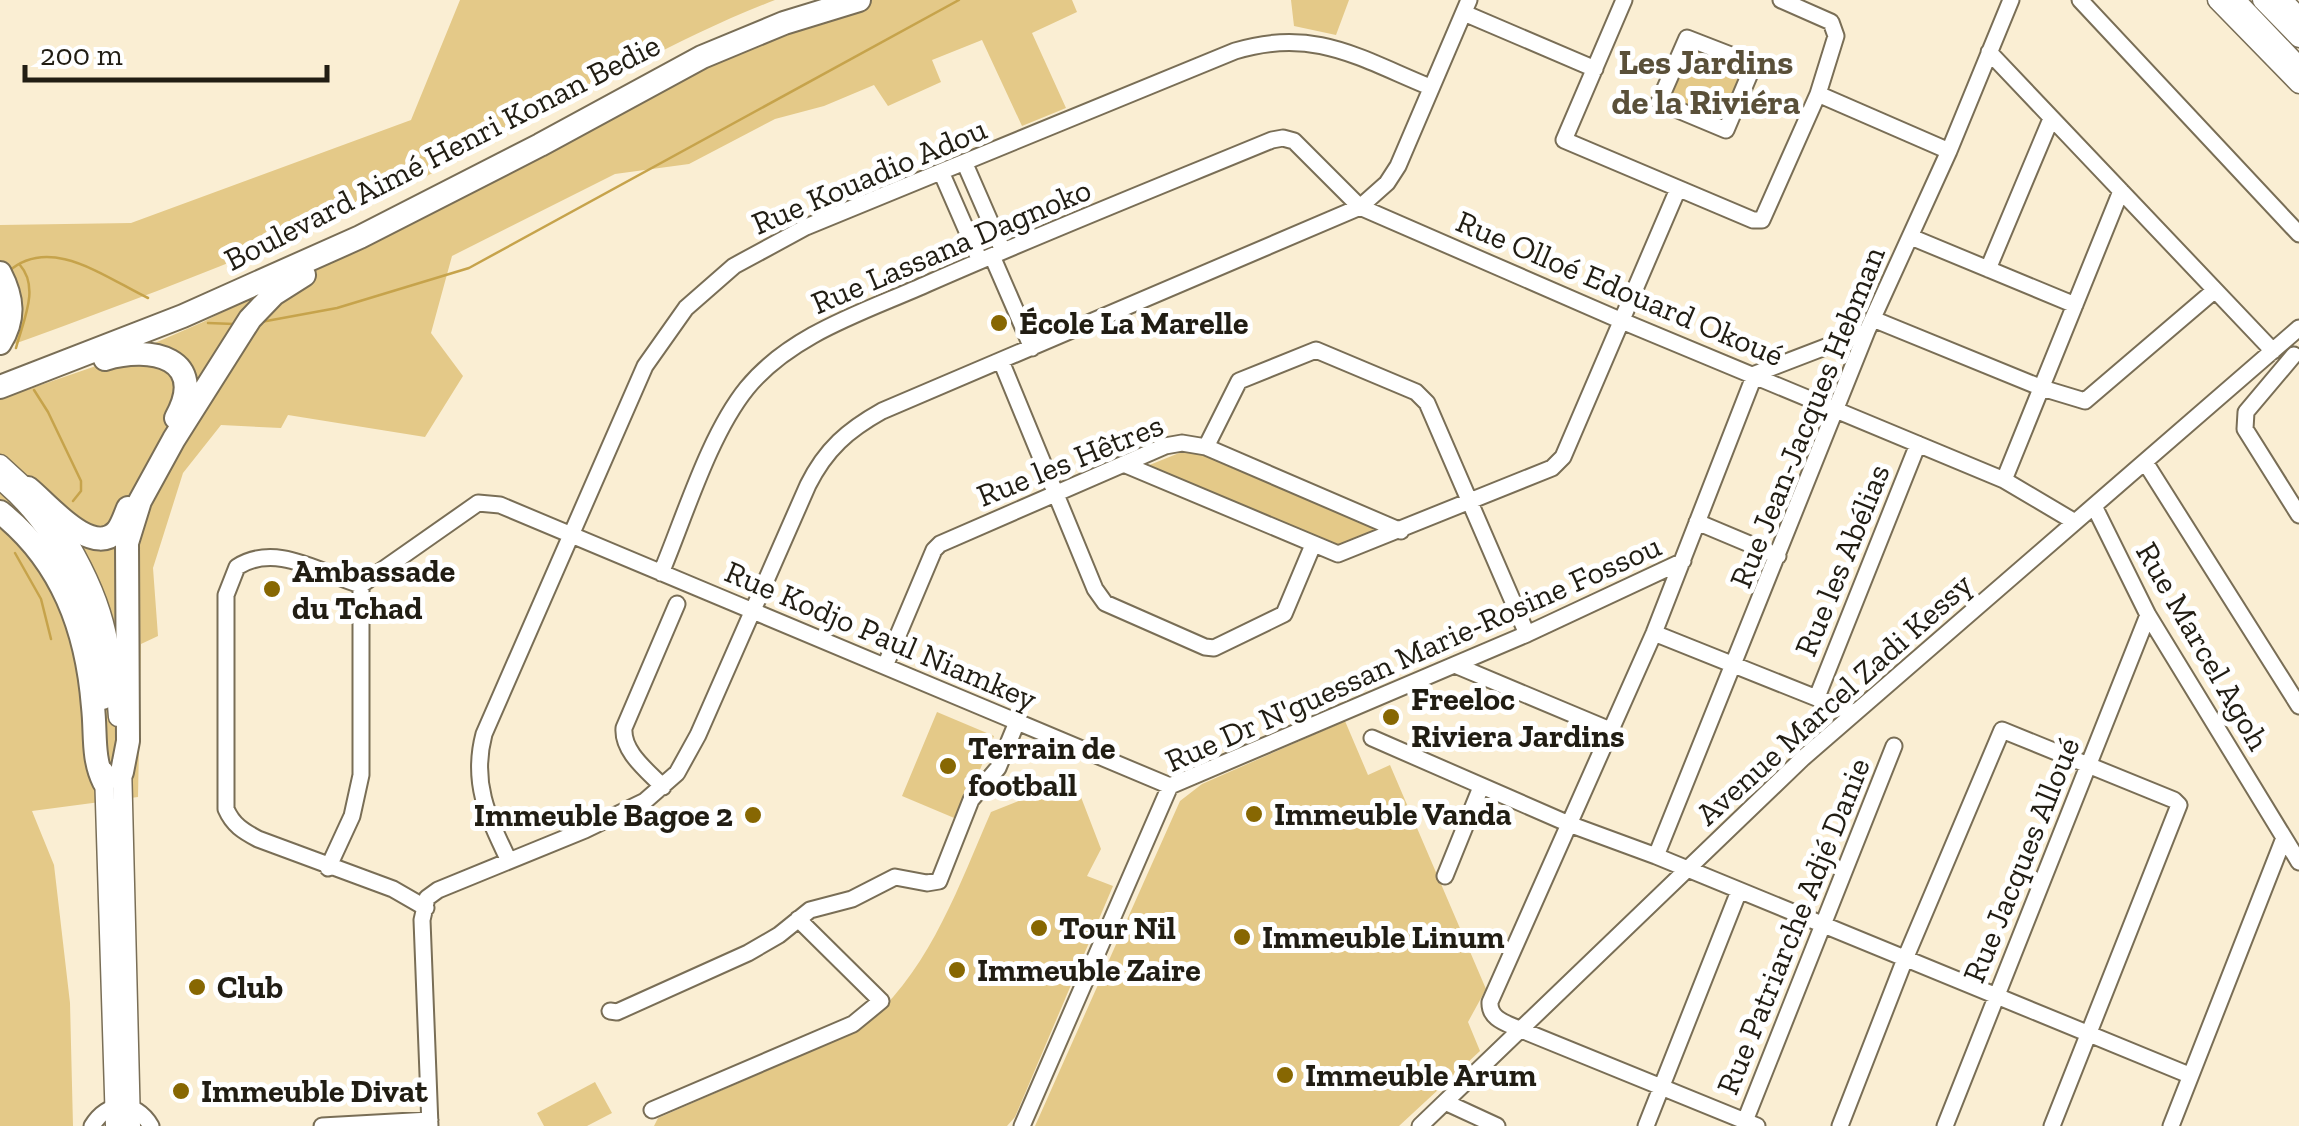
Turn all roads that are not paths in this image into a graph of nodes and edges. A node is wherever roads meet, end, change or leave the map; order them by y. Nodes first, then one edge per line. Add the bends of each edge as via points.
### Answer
1 (815, 0) edge
2 (859, 0) edge
3 (1624, 0) edge
4 (1781, 0) edge
5 (2011, 0) edge
6 (2080, 0) edge
7 (2218, 0) edge
8 (2236, 0) edge
9 (2262, 0) edge
10 (2283, 0) edge
11 (1466, 6) edge
12 (2299, 17) edge
13 (2299, 38) edge
14 (1990, 52) junction
15 (2299, 66) edge
16 (1595, 69) junction
17 (2299, 84) edge
18 (1430, 87) junction
19 (1818, 94) junction
20 (2051, 119) junction
21 (1706, 122) joint
22 (1949, 150) junction
23 (964, 164) junction
24 (942, 174) junction
25 (1678, 189) junction
26 (2121, 191) junction
27 (1360, 207) junction
28 (2299, 234) edge
29 (360, 237) junction
30 (1911, 237) junction
31 (989, 250) junction
32 (1988, 269) junction
33 (2, 276) edge
34 (2215, 290) junction
35 (2075, 304) junction
36 (180, 310) junction
37 (1622, 321) junction
38 (1870, 325) junction
39 (2293, 333) edge
40 (0, 344) edge
41 (1032, 348) junction
42 (2273, 351) junction
43 (2297, 359) edge
44 (1001, 362) junction
45 (0, 372) edge
46 (1755, 374) junction
47 (0, 388) edge
48 (2042, 388) junction
49 (1838, 409) junction
50 (1918, 444) junction
51 (1206, 447) junction
52 (2145, 462) junction
53 (0, 464) edge
54 (1126, 465) junction
55 (0, 480) edge
56 (2004, 480) junction
57 (28, 488) junction
58 (1056, 494) junction
59 (1471, 502) junction
60 (2094, 506) junction
61 (0, 512) edge
62 (2299, 515) edge
63 (1697, 522) junction
64 (2075, 522) junction
65 (1401, 531) junction
66 (570, 534) junction
67 (1313, 545) junction
68 (1778, 556) junction
69 (1683, 560) junction
70 (661, 573) junction
71 (361, 584) junction
72 (678, 604) dead end
73 (754, 610) junction
74 (2148, 615) junction
75 (1654, 633) junction
76 (1527, 634) junction
77 (1455, 665) junction
78 (884, 666) junction
79 (1734, 667) junction
80 (1816, 697) junction
81 (2299, 706) edge
82 (1854, 713) junction
83 (1016, 722) junction
84 (1610, 730) junction
85 (1372, 738) dead end
86 (1894, 746) dead end
87 (2088, 766) junction
88 (113, 777) junction
89 (1170, 786) junction
90 (664, 787) junction
91 (1481, 787) junction
92 (1568, 824) junction
93 (2284, 838) junction
94 (1656, 856) junction
95 (508, 861) junction
96 (2299, 862) edge
97 (328, 868) junction
98 (1686, 869) junction
99 (1445, 876) dead end
100 (1739, 891) junction
101 (426, 908) junction
102 (798, 919) junction
103 (1823, 926) junction
104 (1905, 959) junction
105 (1996, 997) junction
106 (610, 1012) dead end
107 (1519, 1030) junction
108 (2088, 1034) junction
109 (2189, 1075) junction
110 (1661, 1087) junction
111 (1445, 1102) junction
112 (122, 1106) junction
113 (652, 1110) dead end
114 (1462, 1119) edge
115 (430, 1123) edge
116 (1748, 1124) edge
117 (92, 1126) edge
118 (115, 1126) edge
119 (131, 1126) edge
120 (150, 1126) edge
121 (322, 1126) edge
122 (1022, 1126) edge
123 (1420, 1126) edge
124 (1497, 1126) edge
125 (1646, 1126) edge
126 (1840, 1126) edge
127 (1945, 1126) edge
128 (2052, 1126) edge
129 (2170, 1126) edge

1 - 36 highway, Boulevard Aimé Henri Konan Bedie via 704,42
2 - 29 highway, Boulevard Aimé Henri Konan Bedie via 702,57
3 - 16 street
4 - 19 street via 1836,30
5 - 14 street, Rue Jean-Jacques Hebman
6 - 28 street
7 - 17 main road
8 - 15 main road
9 - 13 main road
10 - 12 main road
11 - 16 street
11 - 18 street
14 - 20 street
14 - 22 street, Rue Jean-Jacques Hebman
16 - 25 street via 1564,140
18 - 23 street, Rue Kouadio Adou via 1328,45 1260,43
18 - 27 street via 1398,166
19 - 22 street
19 - 25 street via 1762,220
20 - 26 street
20 - 32 street
21 - 21 street via 1659,102 1687,38 1754,64 1726,130
22 - 30 street, Rue Jean-Jacques Hebman
23 - 24 street, Rue Kouadio Adou
23 - 31 street
24 - 31 street
24 - 66 street, Rue Kouadio Adou via 806,228 734,266 686,308 645,366
25 - 37 street
26 - 34 street
26 - 35 street
27 - 31 street, Rue Lassana Dagnoko via 1284,138
27 - 37 street, Rue Olloé Edouard Okoué
27 - 41 street
29 - 36 highway, Boulevard Aimé Henri Konan Bedie via 209,304
29 - 88 highway via 274,294 244,328 131,522 128,741
30 - 32 street
30 - 38 street, Rue Jean-Jacques Hebman
31 - 41 street
31 - 70 street, Rue Lassana Dagnoko via 816,333 768,365 726,419
32 - 35 street
33 - 40 highway via 12,310
34 - 42 street
34 - 48 street via 2085,401
35 - 48 street
36 - 45 highway, Boulevard Aimé Henri Konan Bedie
36 - 47 highway, Boulevard Aimé Henri Konan Bedie
37 - 46 street, Rue Olloé Edouard Okoué
37 - 59 street via 1563,457 1552,468
38 - 46 street
38 - 48 street
38 - 49 street, Rue Jean-Jacques Hebman
39 - 42 street, Avenue Marcel Zadi Kessy
39 - 43 street
41 - 44 street
42 - 52 street, Avenue Marcel Zadi Kessy
43 - 62 street via 2244,421
44 - 58 street
44 - 73 street via 882,411 852,427 827,452
46 - 49 street, Rue Olloé Edouard Okoué
46 - 63 street
47 - 57 highway via 144,352 168,359 184,382 184,404 116,531 98,538 76,531
48 - 56 street
49 - 50 street, Rue Olloé Edouard Okoué
49 - 68 street, Rue Jean-Jacques Hebman
50 - 56 street, Rue Olloé Edouard Okoué
50 - 80 street, Rue les Abélias
51 - 54 street, Rue les Hêtres via 1165,446
51 - 59 street via 1239,381 1323,351 1422,396
51 - 65 street, Rue les Hêtres
52 - 60 street, Avenue Marcel Zadi Kessy
52 - 81 street
53 - 57 main road
54 - 58 street, Rue les Hêtres
54 - 67 street
55 - 88 main road via 49,534 88,617
56 - 64 street, Rue Olloé Edouard Okoué
57 - 88 main road via 70,543 106,622 113,652
58 - 67 street via 1105,604 1205,647 1284,614
58 - 78 street, Rue les Hêtres via 940,544
59 - 65 street
59 - 76 street
60 - 64 street, Avenue Marcel Zadi Kessy
60 - 74 street, Rue Marcel Agoh
61 - 88 highway via 40,550 74,609 88,658 96,766
63 - 68 street
63 - 69 street
64 - 82 street, Avenue Marcel Zadi Kessy
65 - 67 street via 1344,554
66 - 70 street, Rue Kodjo Paul Niamkey
66 - 71 street, Rue Kodjo Paul Niamkey via 500,505 478,503
66 - 95 street, Rue Kouadio Adou via 477,763
68 - 79 street, Rue Jean-Jacques Hebman
69 - 75 street
69 - 76 street, Rue Dr N'guessan Marie-Rosine Fossou
70 - 73 street, Rue Kodjo Paul Niamkey
71 - 97 street via 361,775 352,816
71 - 97 street via 262,555 237,567 226,596 226,810 237,827
72 - 90 street via 623,738
73 - 78 street, Rue Kodjo Paul Niamkey
73 - 90 street via 689,753
74 - 87 street, Rue Jacques Alloué
74 - 93 street, Rue Marcel Agoh
75 - 79 street
75 - 84 street
76 - 77 street, Rue Dr N'guessan Marie-Rosine Fossou
77 - 84 street
77 - 89 street, Rue Dr N'guessan Marie-Rosine Fossou
78 - 83 street, Rue Kodjo Paul Niamkey
79 - 80 street
79 - 94 street, Rue Jean-Jacques Hebman
80 - 82 street
82 - 98 street, Avenue Marcel Zadi Kessy
83 - 89 street, Rue Kodjo Paul Niamkey
83 - 102 street via 998,768 971,800 939,881 895,877
84 - 92 street
85 - 91 street
86 - 103 street, Rue Patriarche Adjé Danie
87 - 104 street via 2002,730
87 - 105 street, Rue Jacques Alloué
87 - 108 street via 2179,806
88 - 112 main road
89 - 122 street, Rue Dr N'guessan Marie-Rosine Fossou
90 - 95 street via 626,812
91 - 92 street
91 - 99 street
92 - 94 street
92 - 107 street via 1490,1002 1495,1018
93 - 96 street, Rue Marcel Agoh
93 - 109 street
94 - 98 street
95 - 101 street via 438,890
97 - 101 street
98 - 100 street
98 - 107 street, Avenue Marcel Zadi Kessy
100 - 103 street
100 - 110 street
101 - 115 street
102 - 106 street via 748,953
102 - 113 street via 881,1001 854,1024
103 - 104 street
103 - 116 street, Rue Patriarche Adjé Danie
104 - 105 street
104 - 126 street
105 - 108 street
105 - 127 street, Rue Jacques Alloué
107 - 110 street
107 - 111 street, Avenue Marcel Zadi Kessy
108 - 109 street
108 - 128 street
109 - 129 street
110 - 116 street
110 - 125 street
111 - 114 street
111 - 123 street, Avenue Marcel Zadi Kessy
112 - 117 street via 101,1112
112 - 118 main road
112 - 119 main road
112 - 120 street
114 - 124 street
115 - 121 street

